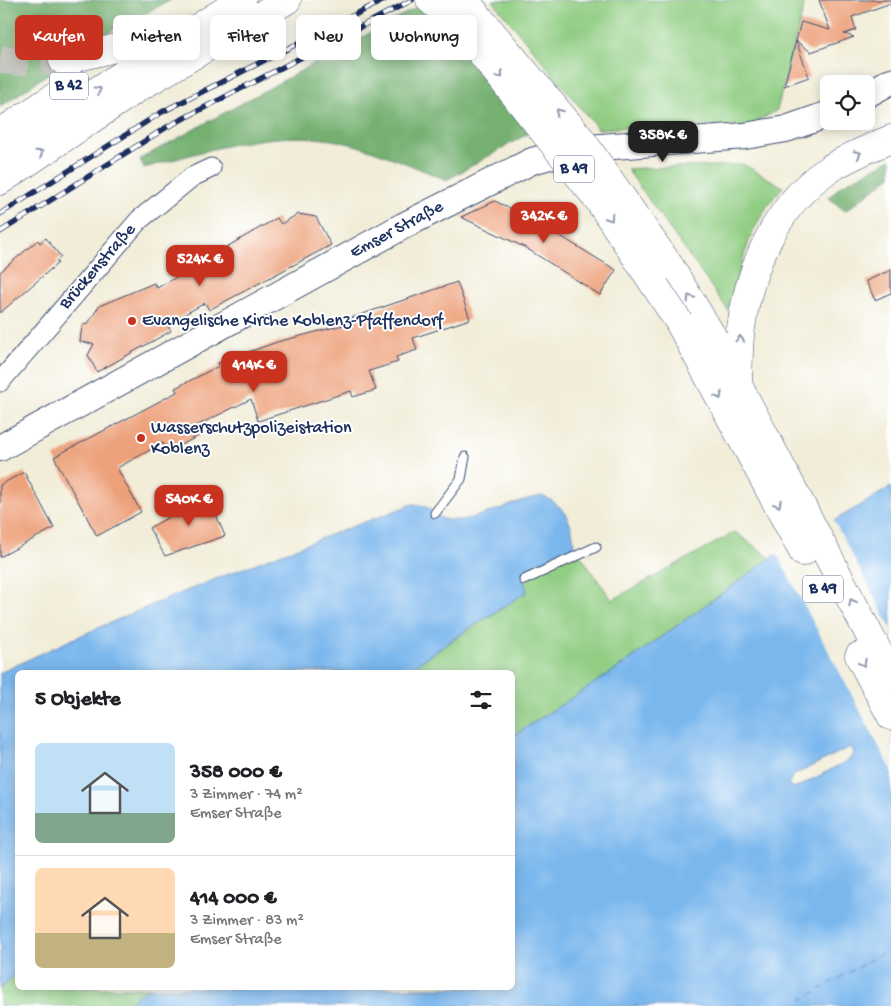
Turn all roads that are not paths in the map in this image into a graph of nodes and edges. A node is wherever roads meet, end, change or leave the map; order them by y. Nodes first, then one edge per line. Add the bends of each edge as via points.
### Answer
1 (209, 0) edge
2 (242, 0) edge
3 (287, 0) edge
4 (430, 0) edge
5 (439, 0) edge
6 (461, 12) edge
7 (184, 15) edge
8 (113, 49) edge
9 (113, 60) edge
10 (63, 61) tunnel mouth
11 (891, 80) edge
12 (875, 90) edge
13 (820, 117) edge
14 (0, 133) edge
15 (891, 139) edge
16 (0, 156) edge
17 (211, 168) dead end
18 (0, 181) edge
19 (0, 382) edge
20 (738, 387) junction
21 (0, 448) edge
22 (465, 457) dead end
23 (764, 457) junction
24 (435, 513) dead end
25 (596, 547) dead end
26 (524, 580) dead end
27 (891, 676) edge
28 (891, 716) edge

1 - 7 main road, B 42
16 -> 2 main road, B 42 via 74,105
18 -> 3 main road via 138,88
4 - 6 main road
5 - 6 main road, B 49
20 -> 6 main road, B 49, bridge via 700,314 669,265 581,139
6 -> 23 main road, B 49, bridge via 599,201
8 - 10 main road
9 - 14 main road, B 42
11 - 12 street
13 - 21 street, Emser Straße via 786,129 745,136 575,149 532,161 403,226
20 -> 15 main road, B 49 via 740,329 750,285 762,250 776,224 825,172
17 - 19 street, Brückenstraße via 192,177 139,220
20 - 23 main road, B 49
22 - 24 lane via 461,479
27 -> 23 main road, B 49
23 -> 28 main road, B 49
25 - 26 lane

